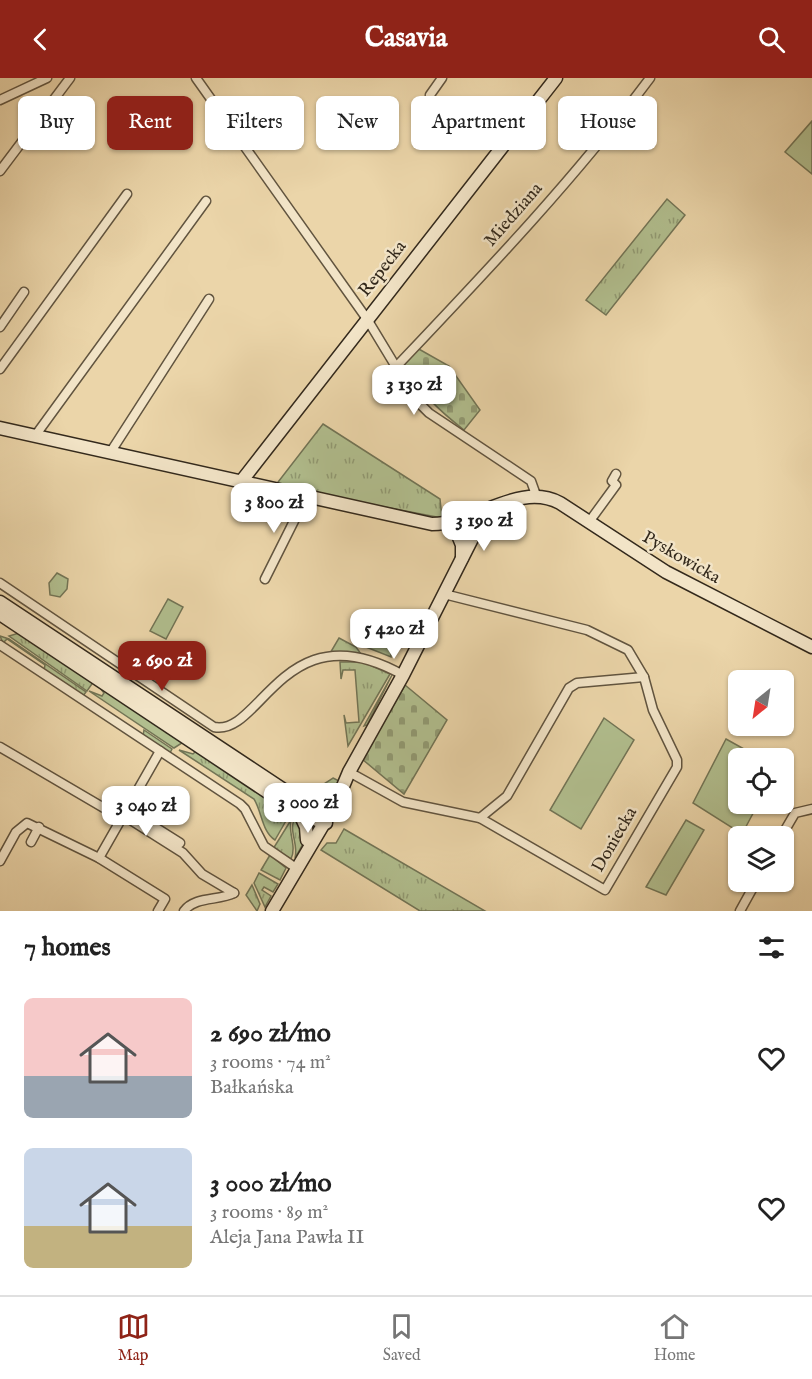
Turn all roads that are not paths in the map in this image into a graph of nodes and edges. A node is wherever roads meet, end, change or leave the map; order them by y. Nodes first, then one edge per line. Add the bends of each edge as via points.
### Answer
1 (47, 78) edge
2 (70, 78) edge
3 (196, 78) edge
4 (442, 78) edge
5 (556, 78) edge
6 (650, 78) edge
7 (430, 94) dead end
8 (0, 100) edge
9 (0, 171) edge
10 (127, 194) dead end
11 (206, 201) dead end
12 (24, 292) dead end
13 (209, 299) dead end
14 (367, 319) junction
15 (0, 327) edge
16 (396, 367) junction
17 (0, 369) edge
18 (0, 428) edge
19 (35, 436) junction
20 (110, 453) junction
21 (616, 474) dead end
22 (240, 483) junction
23 (536, 495) junction
24 (306, 497) junction
25 (486, 511) junction
26 (471, 518) junction
27 (589, 522) junction
28 (453, 523) junction
29 (476, 530) junction
30 (462, 560) junction
31 (265, 579) dead end
32 (0, 583) edge
33 (444, 594) junction
34 (0, 602) edge
35 (0, 614) edge
36 (0, 645) edge
37 (812, 647) edge
38 (403, 675) junction
39 (644, 676) junction
40 (0, 747) edge
41 (160, 751) junction
42 (349, 772) junction
43 (327, 804) junction
44 (812, 809) edge
45 (304, 810) junction
46 (123, 814) junction
47 (480, 818) junction
48 (321, 820) junction
49 (787, 826) edge
50 (39, 827) junction
51 (307, 840) junction
52 (31, 842) dead end
53 (180, 843) dead end
54 (99, 858) junction
55 (0, 861) edge
56 (296, 868) junction
57 (750, 892) edge
58 (740, 910) edge
59 (158, 911) edge
60 (184, 911) edge
61 (272, 911) edge

1 - 8 street
2 - 9 street
3 - 14 street
4 - 7 street
5 - 14 street, Repecka
6 - 16 street, Miedziana via 506,251
10 - 17 street
11 - 19 street
12 - 15 street
13 - 20 street
14 - 16 street
14 - 22 street, Repecka
16 - 23 street via 429,413 531,481
18 - 19 street
19 - 20 street
20 - 22 street
21 - 27 street via 612,481 616,485
22 - 24 street
23 - 25 street
23 - 27 street, Pyskowicka via 554,500
24 - 28 street via 420,522
24 - 31 street
25 - 26 street
25 - 29 street
26 - 28 street
26 - 29 street
27 - 37 street, Pyskowicka via 666,572
28 - 30 street via 462,544
29 - 30 street
30 - 33 street
32 - 38 street via 214,727 225,729 238,723 285,675 309,660 363,657
33 - 38 street
33 - 39 street, Doniecka via 586,630 628,650
34 - 45 street
35 - 45 street
36 - 41 street
38 - 42 street
39 - 47 street via 577,683 569,688 507,795
39 - 47 street, Doniecka via 653,710 677,767 605,890
40 - 46 street
41 - 46 street
41 - 56 street via 243,806 264,846
42 - 43 street
42 - 47 street, Doniecka via 403,801
42 - 48 street
43 - 45 street
43 - 48 street
44 - 49 street via 795,813
45 - 48 street
45 - 51 street
46 - 53 street
46 - 54 street
46 - 60 street via 183,853 202,874 234,893 192,903
48 - 51 street
48 - 56 street
50 - 52 street
50 - 54 street
50 - 55 street via 21,825
51 - 56 street
54 - 59 street via 165,899
56 - 61 street
57 - 58 street

